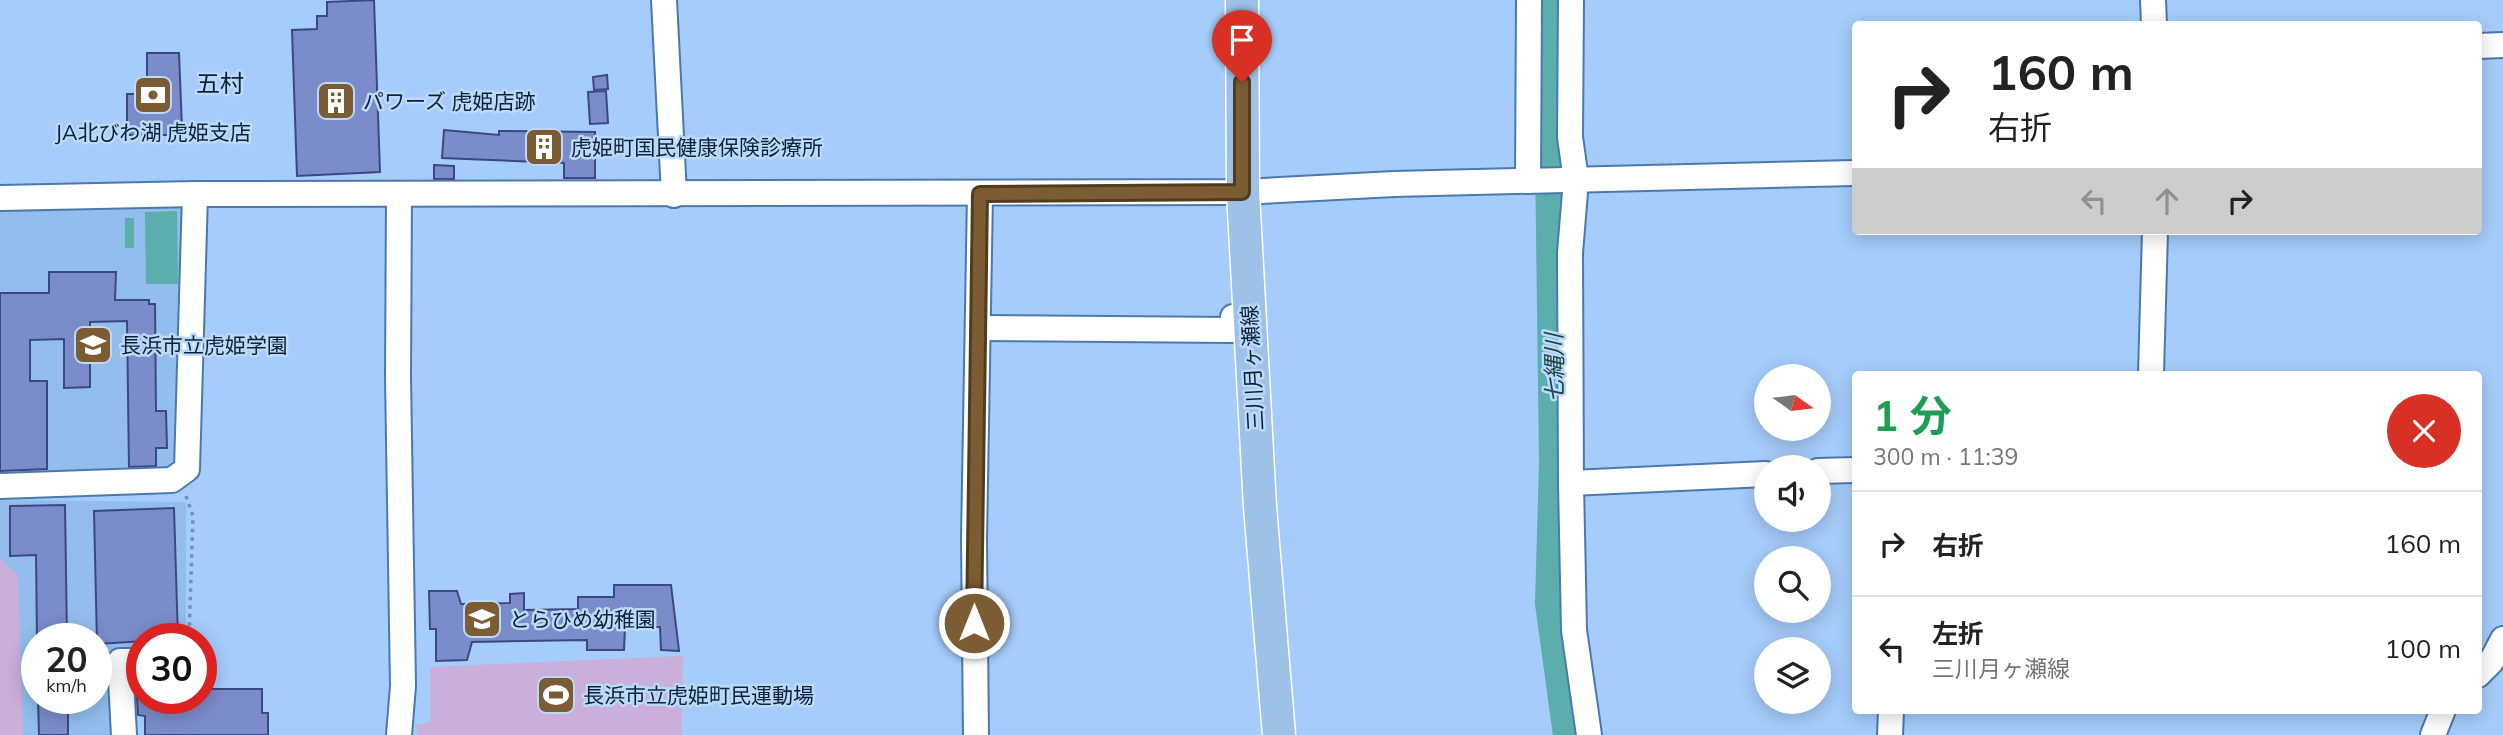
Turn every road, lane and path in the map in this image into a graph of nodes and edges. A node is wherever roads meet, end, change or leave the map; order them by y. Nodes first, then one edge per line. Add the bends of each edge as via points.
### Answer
1 (664, 0) edge
2 (1242, 0) edge
3 (1529, 0) edge
4 (1571, 0) edge
5 (2153, 0) edge
6 (2154, 21) edge
7 (2503, 45) edge
8 (2482, 46) edge
9 (1852, 173) edge
10 (1576, 180) junction
11 (1528, 181) junction
12 (1242, 192) junction
13 (195, 194) junction
14 (399, 194) junction
15 (980, 194) junction
16 (674, 195) junction
17 (0, 198) edge
18 (2155, 235) edge
19 (1250, 317) junction
20 (978, 328) junction
21 (2151, 371) edge
22 (187, 469) junction
23 (1852, 470) edge
24 (1831, 471) edge
25 (1754, 475) edge
26 (1572, 483) junction
27 (0, 486) edge
28 (190, 623) edge
29 (2503, 641) edge
30 (126, 661) edge
31 (2482, 671) edge
32 (1891, 714) edge
33 (2441, 714) edge
34 (124, 735) edge
35 (399, 735) edge
36 (976, 735) edge
37 (1279, 735) edge
38 (1589, 735) edge
39 (1890, 735) edge
40 (2433, 735) edge

1 - 16 street
2 - 12 main road, 三川月ヶ瀬線
3 - 11 street
4 - 10 street via 1570,137
5 - 6 street
7 - 8 street
9 - 10 street
10 - 11 street
10 - 26 street via 1570,253
11 - 12 street
12 - 15 street
12 - 19 main road, 三川月ヶ瀬線
13 - 14 street
13 - 17 street
13 - 22 street
14 - 16 street
14 - 35 street via 403,664
15 - 16 street
15 - 20 street
18 - 21 street
19 - 20 street via 1233,317 1233,330
19 - 37 main road, 三川月ヶ瀬線
20 - 36 street
22 - 27 street via 172,480
22 - 28 path via 186,499 193,516
23 - 24 street
25 - 26 street
26 - 38 street via 1574,629
29 - 31 street
30 - 34 street via 120,661
32 - 39 street
33 - 40 street

